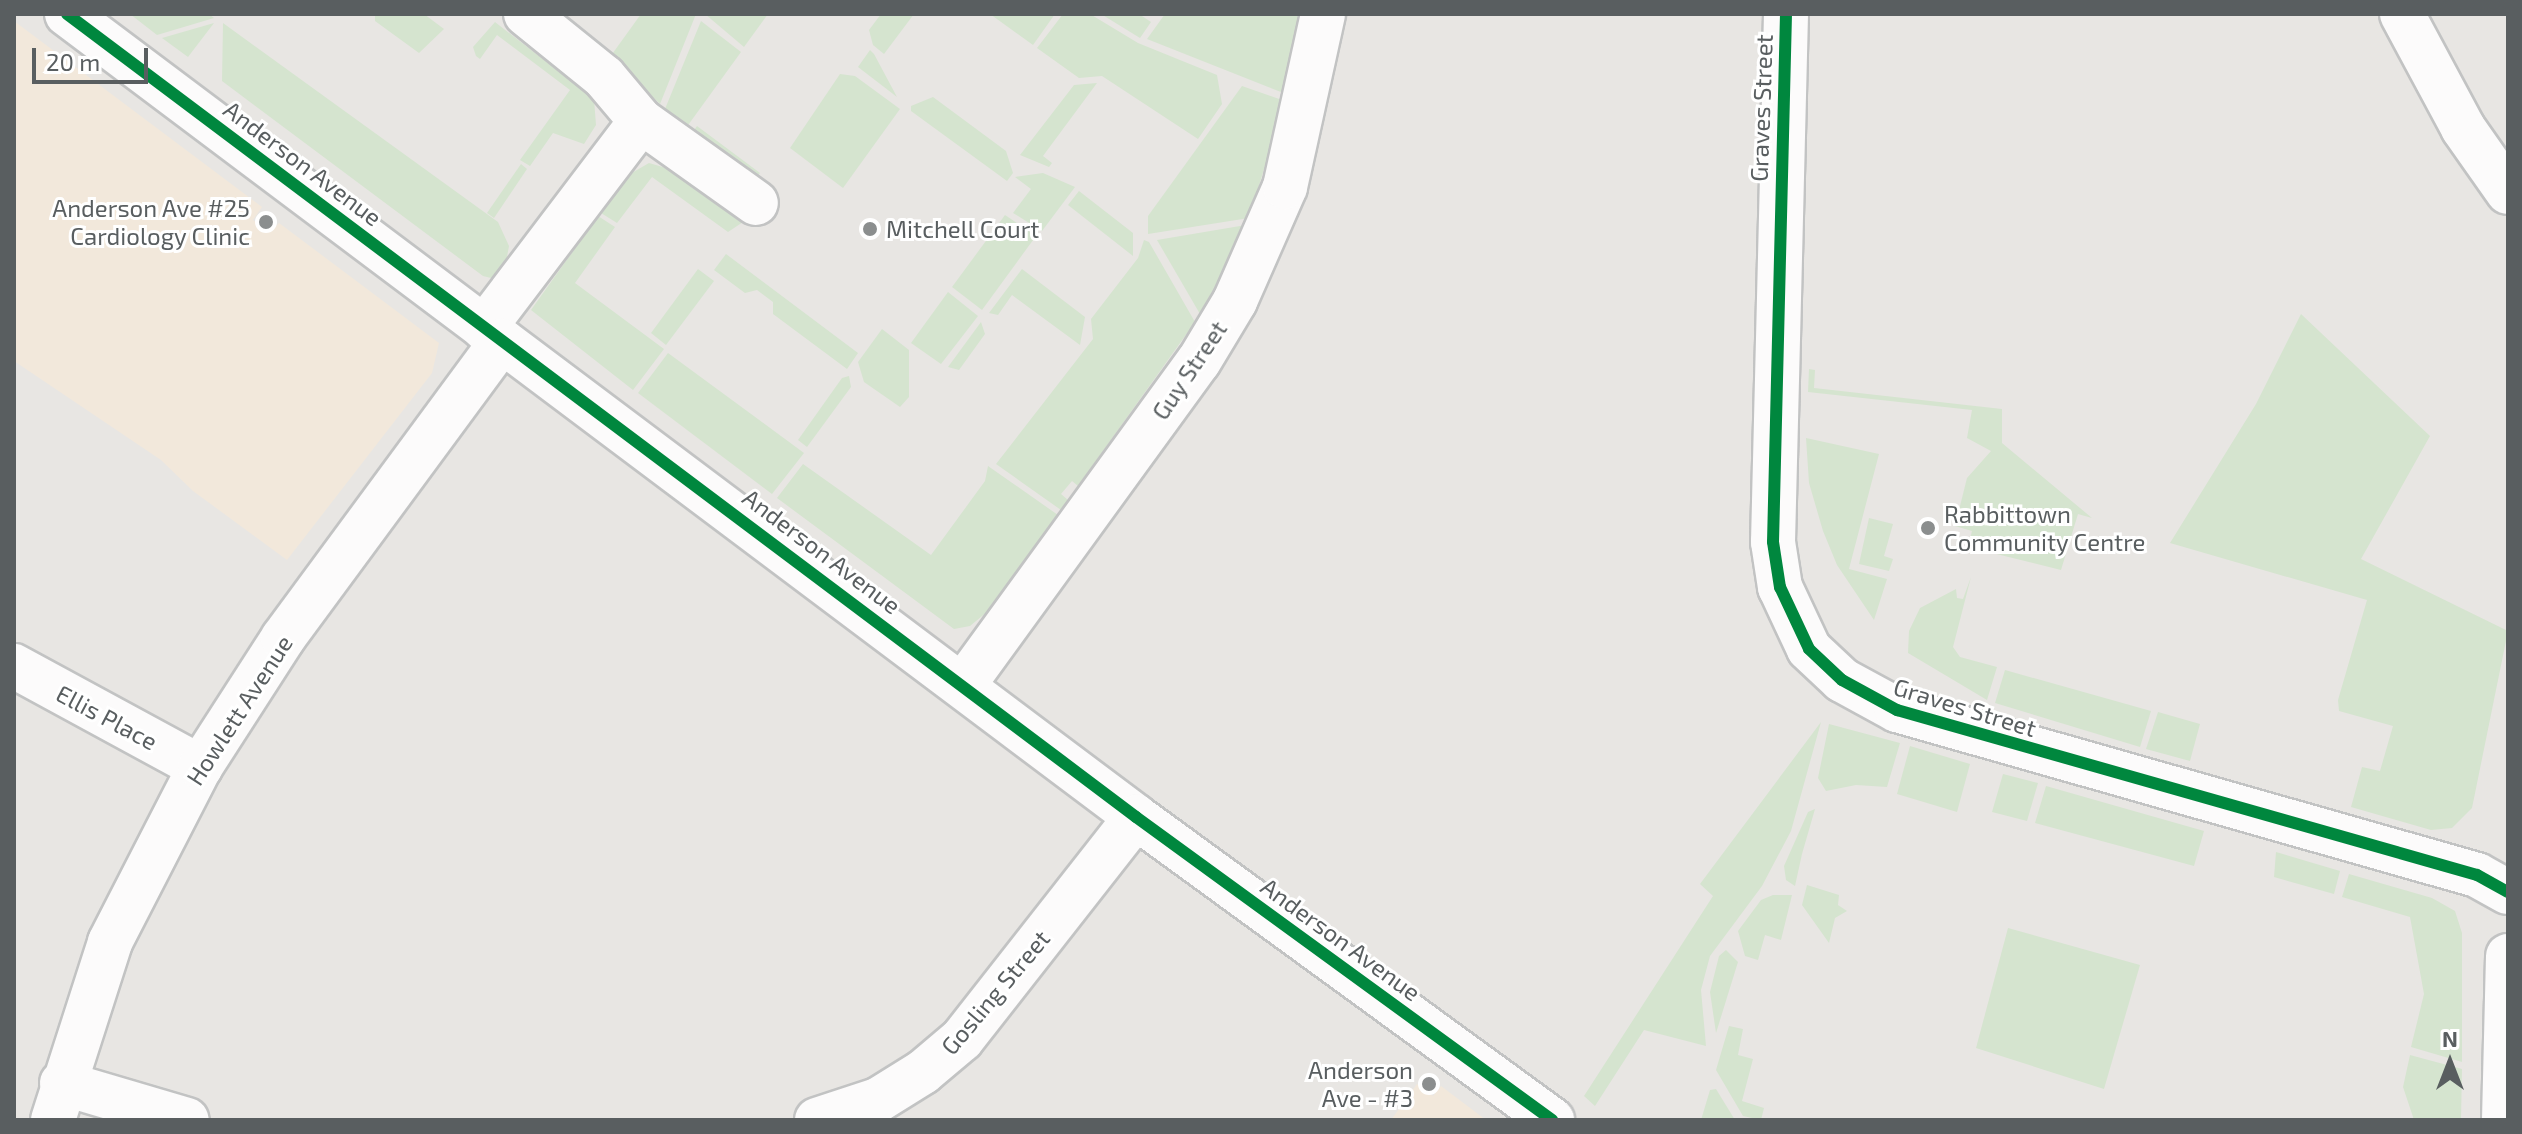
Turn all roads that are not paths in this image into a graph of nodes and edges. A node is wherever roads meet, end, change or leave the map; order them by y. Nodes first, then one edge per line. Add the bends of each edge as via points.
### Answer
1 (67, 14) edge
2 (526, 14) edge
3 (1323, 14) edge
4 (1786, 14) edge
5 (2402, 14) edge
6 (641, 121) junction
7 (2508, 192) edge
8 (756, 203) dead end
9 (493, 334) junction
10 (14, 666) edge
11 (964, 684) junction
12 (200, 767) junction
13 (1136, 817) junction
14 (2508, 892) edge
15 (2508, 956) edge
16 (58, 1102) edge
17 (187, 1120) edge
18 (817, 1120) edge
19 (1552, 1120) edge
20 (2504, 1120) edge

1 - 9 street, Anderson Avenue
2 - 6 street via 604,77
3 - 11 street, Guy Street via 1285,187 1235,301 1199,361
4 - 14 street, Graves Street via 1773,542 1783,598 1809,649 1842,680 1897,710 2477,875
5 - 7 street via 2463,128
6 - 8 street
6 - 9 street
9 - 11 street, Anderson Avenue
9 - 12 street, Howlett Avenue
10 - 12 street, Ellis Place
11 - 13 street, Anderson Avenue
12 - 16 street, Howlett Avenue via 110,942
13 - 18 street, Gosling Street via 962,1039 878,1100
13 - 19 street, Anderson Avenue
15 - 20 street
16 - 17 street

